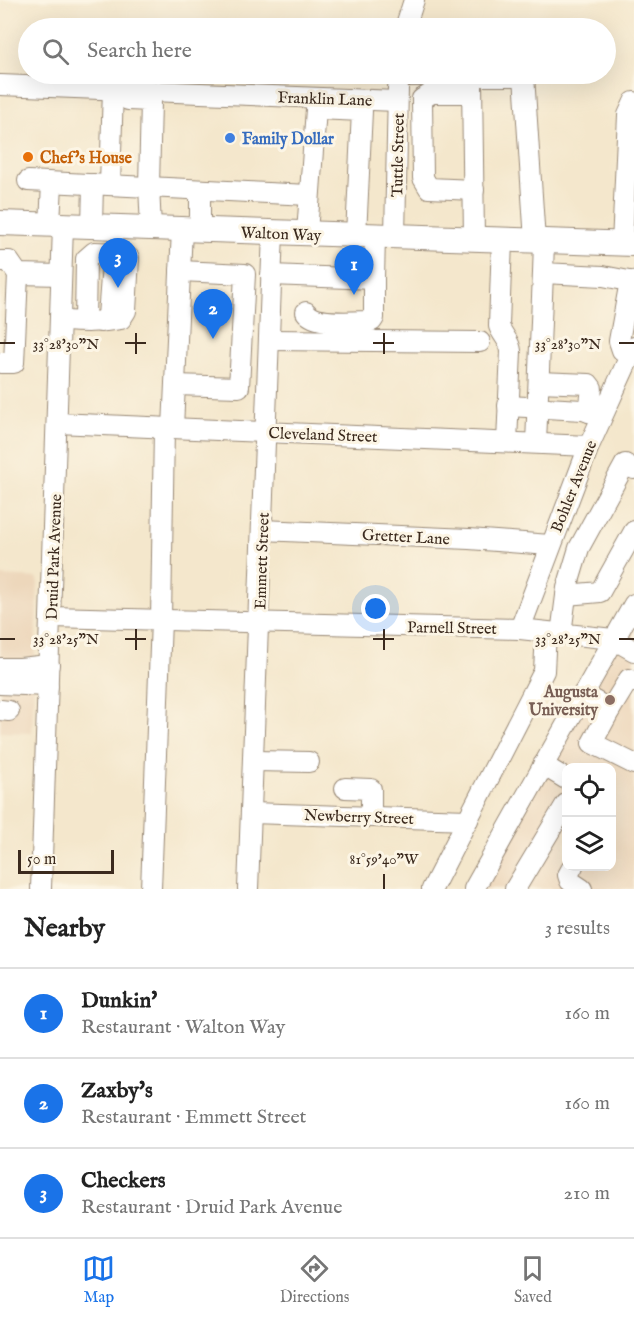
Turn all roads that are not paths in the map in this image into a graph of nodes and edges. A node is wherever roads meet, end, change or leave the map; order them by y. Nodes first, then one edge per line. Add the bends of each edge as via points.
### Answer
1 (414, 0) edge
2 (408, 18) edge
3 (398, 84) edge
4 (472, 84) joint
5 (525, 84) edge
6 (0, 85) edge
7 (113, 94) junction
8 (397, 100) junction
9 (634, 102) edge
10 (28, 181) dead end
11 (52, 183) junction
12 (101, 185) junction
13 (149, 186) junction
14 (200, 190) junction
15 (474, 190) junction
16 (309, 195) junction
17 (0, 223) edge
18 (56, 225) junction
19 (92, 226) junction
20 (119, 227) junction
21 (152, 228) junction
22 (191, 230) junction
23 (273, 232) junction
24 (308, 233) junction
25 (375, 236) junction
26 (474, 239) junction
27 (502, 240) junction
28 (539, 241) junction
29 (628, 244) edge
30 (116, 253) junction
31 (0, 261) edge
32 (180, 271) junction
33 (543, 273) junction
34 (18, 274) junction
35 (61, 275) junction
36 (271, 275) junction
37 (306, 276) junction
38 (374, 279) junction
39 (632, 282) edge
40 (306, 312) junction
41 (60, 321) junction
42 (93, 322) junction
43 (269, 340) junction
44 (305, 341) junction
45 (480, 342) dead end
46 (632, 350) edge
47 (0, 363) edge
48 (539, 382) junction
49 (175, 385) junction
50 (508, 406) junction
51 (538, 408) junction
52 (595, 414) junction
53 (57, 423) junction
54 (168, 428) junction
55 (265, 432) junction
56 (507, 442) junction
57 (536, 444) junction
58 (589, 446) junction
59 (634, 469) edge
60 (262, 530) junction
61 (634, 531) edge
62 (550, 545) junction
63 (566, 595) junction
64 (632, 611) edge
65 (51, 617) junction
66 (161, 620) junction
67 (258, 623) junction
68 (520, 629) junction
69 (554, 633) junction
70 (613, 639) junction
71 (634, 651) edge
72 (49, 665) junction
73 (0, 668) edge
74 (634, 682) edge
75 (0, 684) edge
76 (48, 686) junction
77 (583, 694) junction
78 (610, 710) junction
79 (254, 761) junction
80 (309, 762) dead end
81 (634, 764) edge
82 (543, 765) junction
83 (562, 776) edge
84 (345, 788) dead end
85 (562, 812) edge
86 (251, 813) junction
87 (371, 817) junction
88 (468, 820) junction
89 (570, 871) edge
90 (41, 889) edge
91 (151, 889) edge
92 (249, 889) edge
93 (432, 889) edge
94 (474, 889) edge
95 (515, 889) edge
96 (582, 889) edge

1 - 2 street
3 - 8 street, Tuttle Street
4 - 15 street
4 - 15 street via 422,99 423,178 429,188
5 - 28 street
6 - 7 street, Franklin Lane
7 - 8 street, Franklin Lane
7 - 12 street
7 - 13 street via 151,101
8 - 25 street, Tuttle Street
9 - 29 street via 628,115
10 - 11 street
11 - 12 street
11 - 18 street, Druid Park Avenue
12 - 13 street
12 - 19 street
13 - 14 street
13 - 21 street
14 - 16 street
14 - 22 street
15 - 26 street
16 - 24 street
16 - 25 street via 316,109 362,111
17 - 18 main road, Walton Way
18 - 19 main road, Walton Way
18 - 35 street, Druid Park Avenue
19 - 20 main road, Walton Way
20 - 21 main road, Walton Way
20 - 30 street
21 - 22 main road, Walton Way
22 - 23 main road, Walton Way
22 - 32 street
23 - 24 main road, Walton Way
23 - 36 street, Emmett Street
24 - 25 main road, Walton Way
25 - 26 main road, Walton Way
25 - 38 street
26 - 27 main road, Walton Way
27 - 28 main road, Walton Way
27 - 50 street via 499,326 510,344
28 - 29 main road, Walton Way
28 - 33 street
30 - 42 street via 94,252 86,259
30 - 42 street via 129,258 126,311 121,319
31 - 34 street via 9,261
32 - 49 street
32 - 49 street via 245,274 239,387
33 - 39 street via 603,276
33 - 48 street
34 - 35 street
34 - 47 street via 14,363
35 - 41 street, Druid Park Avenue
36 - 37 street
36 - 43 street, Emmett Street
37 - 38 street
37 - 40 street
38 - 40 street via 372,321 319,321
39 - 46 street via 619,341 622,350
40 - 44 street
41 - 42 street
41 - 53 street, Druid Park Avenue
43 - 44 street
43 - 55 street, Emmett Street
44 - 45 street
46 - 52 street, Bohler Avenue
48 - 51 street
48 - 52 street via 589,384
49 - 54 street
50 - 51 street
50 - 56 street
51 - 52 street
51 - 57 street
52 - 58 street, Bohler Avenue
53 - 54 street, Cleveland Street
53 - 65 street, Druid Park Avenue
54 - 55 street, Cleveland Street
54 - 66 street
55 - 56 street, Cleveland Street
55 - 60 street, Emmett Street
56 - 57 street, Cleveland Street
57 - 58 street, Cleveland Street
58 - 62 street, Bohler Avenue
59 - 63 street via 625,464 579,548
60 - 62 street, Gretter Lane
60 - 67 street, Emmett Street
61 - 63 street via 600,592
62 - 68 street, Bohler Avenue
63 - 69 street
64 - 70 street
65 - 66 street, Parnell Street
65 - 72 street, Druid Park Avenue
66 - 67 street, Parnell Street
66 - 91 street
67 - 68 street, Parnell Street
67 - 79 street, Emmett Street
68 - 69 street, Parnell Street
69 - 70 street, Parnell Street
69 - 88 street via 544,671
70 - 71 street, Parnell Street
70 - 77 street
72 - 73 street
72 - 76 street, Druid Park Avenue
74 - 78 street via 629,679
75 - 76 street
76 - 90 street, Druid Park Avenue
77 - 78 street
77 - 82 street
78 - 81 street via 592,743
79 - 80 street
79 - 86 street, Emmett Street
82 - 83 street
82 - 94 street
84 - 87 street via 370,789
85 - 95 street
86 - 87 street, Newberry Street
86 - 92 street, Emmett Street
87 - 88 street, Newberry Street
88 - 93 street
89 - 96 street via 570,882

